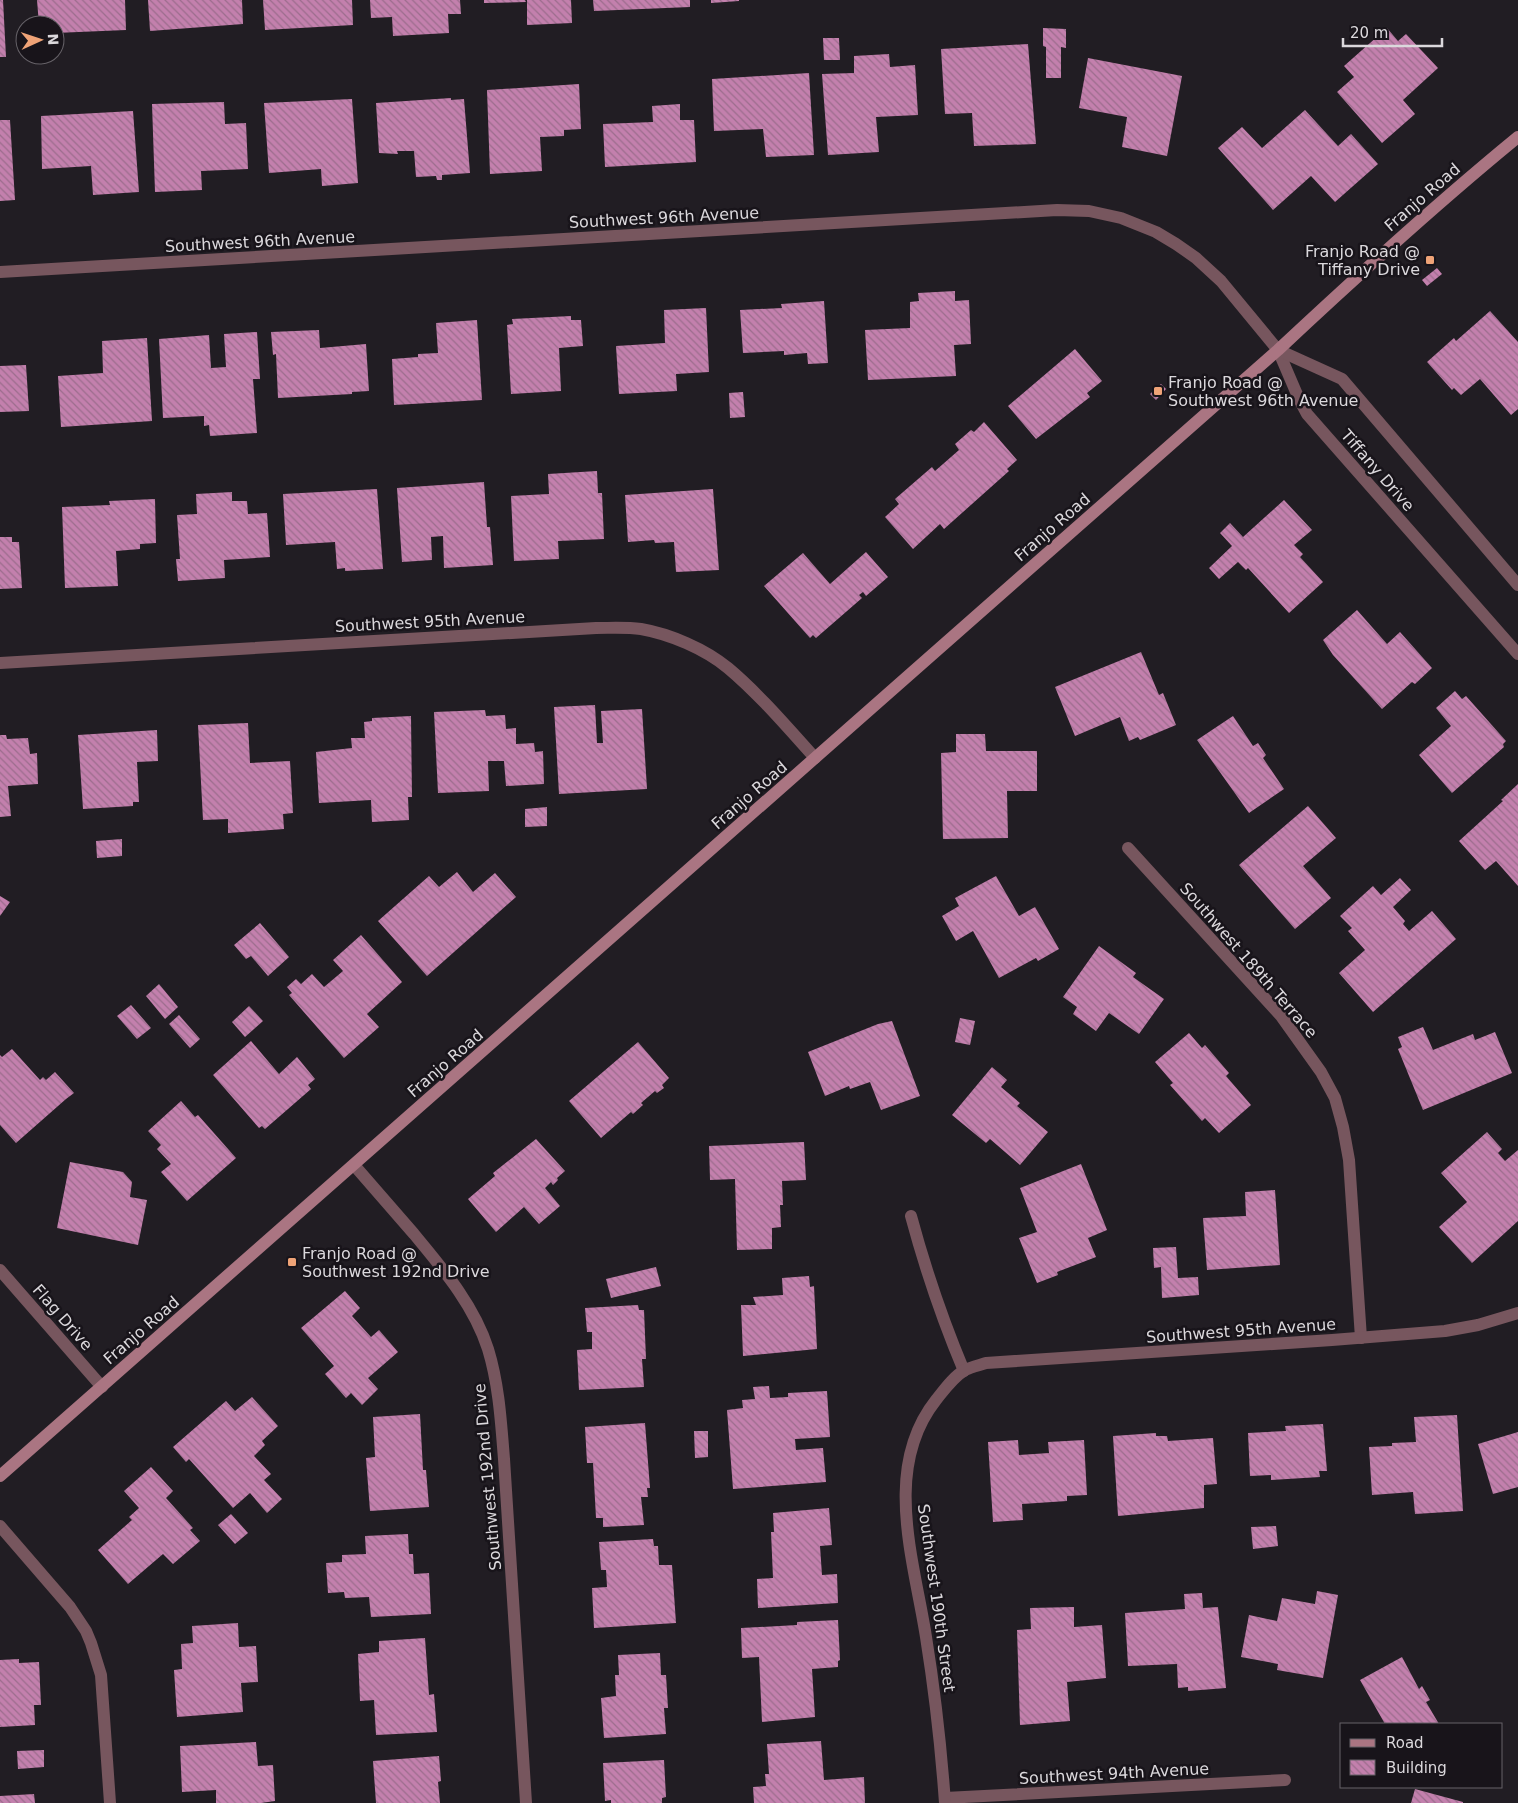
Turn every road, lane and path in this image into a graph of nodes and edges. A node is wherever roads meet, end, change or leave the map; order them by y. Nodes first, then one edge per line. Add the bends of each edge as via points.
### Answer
1 (1518, 137) edge
2 (0, 272) edge
3 (1278, 350) junction
4 (1518, 585) edge
5 (1518, 654) edge
6 (0, 663) edge
7 (815, 758) junction
8 (1128, 848) dead end
9 (354, 1165) junction
10 (911, 1216) dead end
11 (0, 1270) edge
12 (1518, 1313) edge
13 (1361, 1338) junction
14 (964, 1371) junction
15 (102, 1387) junction
16 (0, 1476) edge
17 (0, 1526) edge
18 (1285, 1780) dead end
19 (945, 1801) edge
20 (110, 1803) edge
21 (526, 1803) edge

1 - 3 street, Franjo Road via 1374,260
2 - 3 street, Southwest 96th Avenue via 1057,210 1089,211 1122,218 1156,232 1196,258 1222,281
3 - 4 street, Tiffany Drive via 1342,379
3 - 5 street, Tiffany Drive via 1307,414
3 - 7 street, Franjo Road
6 - 7 street, Southwest 95th Avenue via 596,628 640,629 692,647 727,667
7 - 9 street, Franjo Road
8 - 13 street, Southwest 189th Terrace via 1281,1016 1321,1072 1335,1098 1349,1160
9 - 15 street, Franjo Road
9 - 21 street, Southwest 192nd Drive via 440,1265 462,1296 488,1348 501,1411
10 - 14 street
11 - 15 street, Flag Drive
12 - 13 street, Southwest 95th Avenue via 1478,1325
13 - 14 street, Southwest 95th Avenue via 1031,1359 986,1363
14 - 19 street, Southwest 190th Street via 948,1384 919,1425 907,1471 908,1534 937,1705
15 - 16 street, Franjo Road
17 - 20 street via 70,1607 91,1643 101,1675
18 - 19 street, Southwest 94th Avenue

